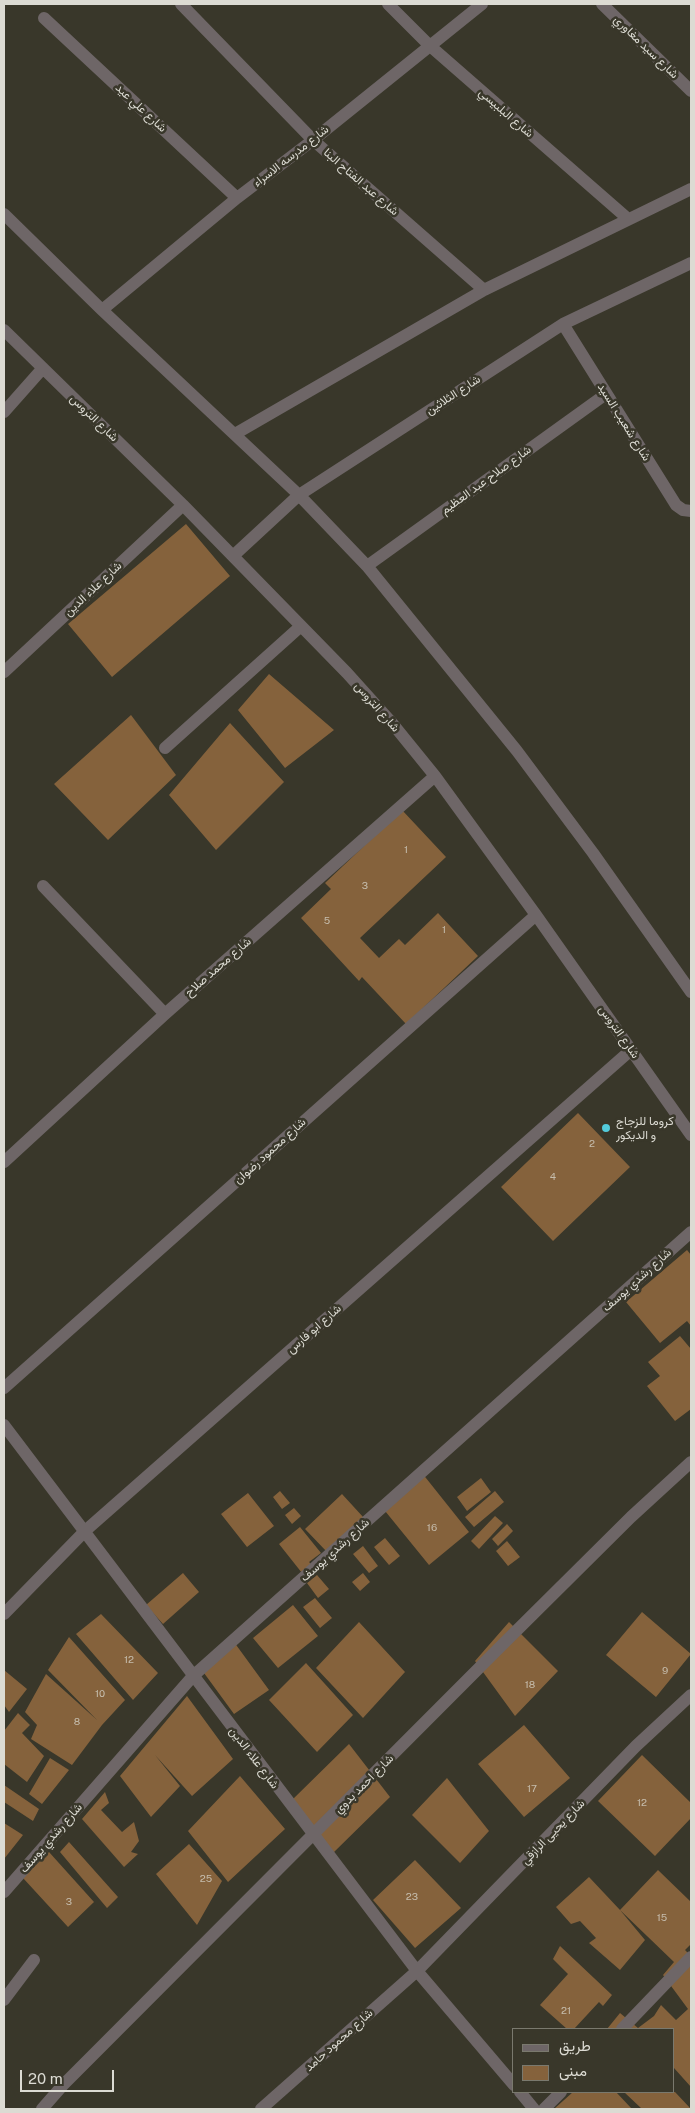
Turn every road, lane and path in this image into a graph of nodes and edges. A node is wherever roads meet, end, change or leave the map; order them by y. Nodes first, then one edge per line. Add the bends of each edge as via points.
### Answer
1 (181, 4) edge
2 (388, 4) edge
3 (482, 4) edge
4 (602, 4) edge
5 (44, 18) dead end
6 (429, 45) junction
7 (691, 91) edge
8 (313, 140) junction
9 (691, 189) edge
10 (237, 198) junction
11 (4, 214) edge
12 (627, 218) junction
13 (691, 263) edge
14 (484, 290) junction
15 (102, 310) junction
16 (563, 324) junction
17 (4, 330) edge
18 (43, 368) junction
19 (606, 394) junction
20 (4, 412) edge
21 (235, 434) junction
22 (299, 495) junction
23 (183, 505) junction
24 (691, 510) edge
25 (233, 556) junction
26 (366, 566) junction
27 (301, 626) junction
28 (4, 672) edge
29 (165, 748) dead end
30 (434, 776) junction
31 (43, 886) dead end
32 (536, 915) junction
33 (691, 992) edge
34 (165, 1014) junction
35 (631, 1050) junction
36 (691, 1135) edge
37 (4, 1162) edge
38 (691, 1232) edge
39 (4, 1388) edge
40 (4, 1425) edge
41 (691, 1462) edge
42 (85, 1530) junction
43 (4, 1614) edge
44 (193, 1676) junction
45 (691, 1695) edge
46 (312, 1836) junction
47 (4, 1892) edge
48 (691, 1957) edge
49 (34, 1960) dead end
50 (417, 1971) junction
51 (4, 2000) edge
52 (623, 2028) edge
53 (512, 2083) edge
54 (521, 2093) edge
55 (560, 2093) edge
56 (42, 2109) edge
57 (261, 2109) edge
58 (534, 2109) edge
59 (544, 2109) edge

1 - 8 street, شارع عبد الفتاح البنا
2 - 6 street, شارع البلبيسي
3 - 6 street, شارع مدرسه الاسراء
4 - 7 street, شارع سيد مغاوري
5 - 10 street, شارع علي عيد
6 - 8 street, شارع مدرسه الاسراء
6 - 12 street, شارع البلبيسي
8 - 10 street, شارع مدرسه الاسراء
8 - 14 street, شارع عبد الفتاح البنا
9 - 12 street
10 - 15 street, شارع مدرسه الاسراء
11 - 15 street
12 - 14 street
13 - 16 street, شارع الثلاثين
14 - 21 street
15 - 21 street
16 - 19 street, شارع شعيب السيد
16 - 22 street, شارع الثلاثين
17 - 18 street, شارع التروس
18 - 20 street
18 - 23 street, شارع التروس
19 - 24 street, شارع شعيب السيد via 676,505 683,510
19 - 26 street, شارع صلاح عبد العظيم
21 - 22 street
22 - 25 street, شارع الثلاثين
22 - 26 street
23 - 25 street, شارع التروس
23 - 28 street, شارع علاء الدين
25 - 27 street, شارع التروس
26 - 33 street via 516,751
27 - 29 street
27 - 30 street, شارع التروس via 386,716
30 - 32 street, شارع التروس
30 - 34 street, شارع محمد صلاح
31 - 34 street
32 - 35 street, شارع التروس
32 - 39 street, شارع محمود رضوان
34 - 37 street, شارع محمد صلاح
35 - 36 street, شارع التروس
35 - 42 street, شارع ابو فارس
38 - 44 street, شارع رشدي يوسف
40 - 42 street, شارع علاء الدين
41 - 46 street, شارع احمد بدوي via 624,1524
42 - 43 street, شارع ابو فارس
42 - 44 street, شارع علاء الدين
44 - 46 street, شارع علاء الدين
44 - 47 street, شارع رشدي يوسف
45 - 50 street, شارع يحيى الرازقي via 636,1746
46 - 50 street, شارع علاء الدين
46 - 56 street, شارع احمد بدوي
48 - 52 street
49 - 51 street
50 - 53 street, شارع علاء الدين
50 - 57 street, شارع محمود حامد
54 - 58 street
55 - 59 street

